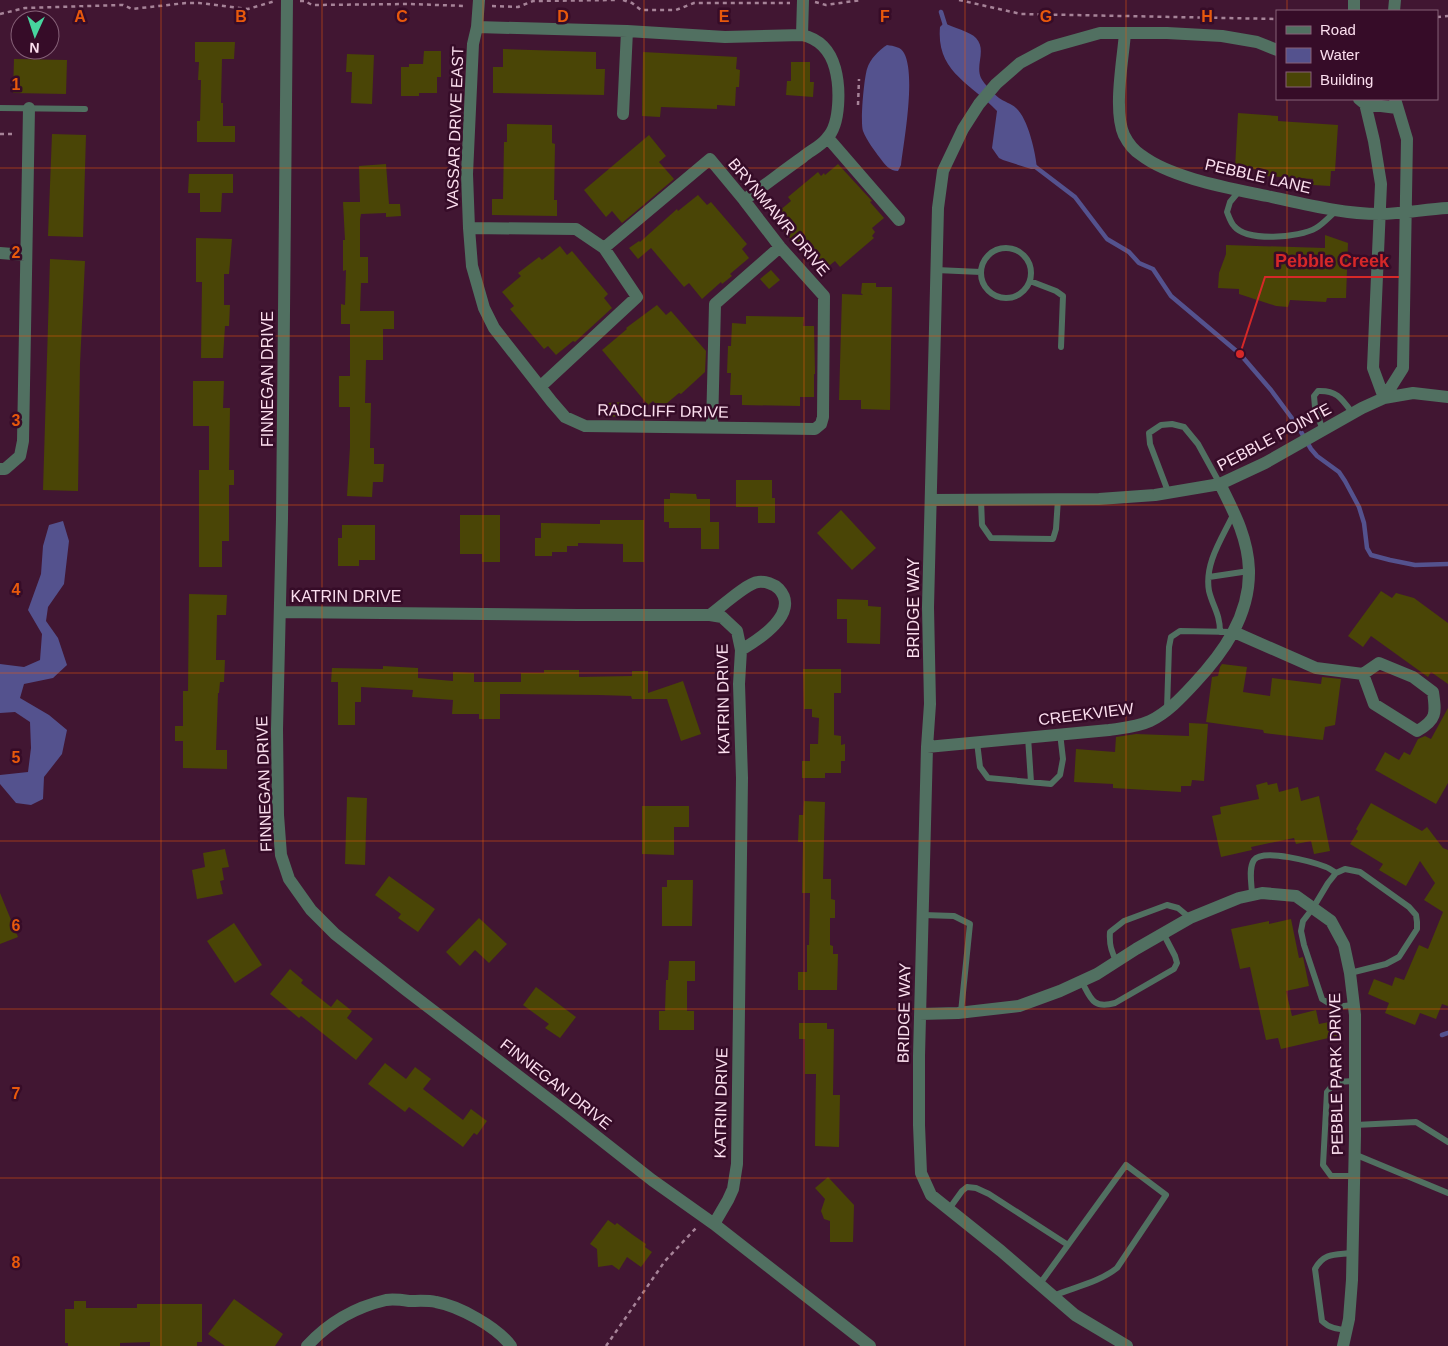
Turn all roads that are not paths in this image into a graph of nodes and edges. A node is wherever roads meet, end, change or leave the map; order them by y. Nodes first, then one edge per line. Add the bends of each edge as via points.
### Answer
1 (287, 1) edge
2 (803, 1) edge
3 (480, 3) edge
4 (477, 27) junction
5 (627, 31) junction
6 (1125, 33) junction
7 (802, 35) junction
8 (1276, 50) edge
9 (1362, 100) edge
10 (1396, 103) edge
11 (0, 108) edge
12 (29, 108) junction
13 (85, 109) dead end
14 (623, 114) dead end
15 (828, 138) junction
16 (1241, 190) junction
17 (744, 200) junction
18 (1448, 208) edge
19 (1337, 210) junction
20 (1407, 211) junction
21 (1380, 214) junction
22 (899, 220) dead end
23 (469, 228) junction
24 (780, 247) junction
25 (604, 248) junction
26 (0, 253) edge
27 (26, 255) junction
28 (936, 270) junction
29 (981, 272) junction
30 (1030, 281) junction
31 (824, 296) joint
32 (1061, 347) dead end
33 (541, 386) junction
34 (1384, 398) junction
35 (1448, 398) edge
36 (1353, 414) junction
37 (712, 428) junction
38 (1323, 431) junction
39 (0, 468) edge
40 (1220, 484) junction
41 (1169, 494) junction
42 (931, 500) junction
43 (981, 500) junction
44 (1058, 500) junction
45 (1234, 512) junction
46 (1249, 571) junction
47 (1209, 577) junction
48 (280, 612) junction
49 (710, 615) junction
50 (1220, 632) junction
51 (1234, 632) junction
52 (741, 650) junction
53 (1364, 674) junction
54 (1167, 710) junction
55 (1060, 734) junction
56 (1028, 737) junction
57 (977, 742) junction
58 (927, 747) junction
59 (1031, 782) junction
60 (1336, 873) junction
61 (1252, 895) junction
62 (1313, 908) junction
63 (923, 915) junction
64 (1190, 918) junction
65 (1163, 933) junction
66 (1117, 962) junction
67 (1350, 973) junction
68 (1082, 982) junction
69 (1354, 1004) junction
70 (960, 1012) junction
71 (920, 1014) junction
72 (1355, 1081) junction
73 (1355, 1125) junction
74 (1448, 1142) edge
75 (1354, 1154) junction
76 (1354, 1176) junction
77 (1448, 1193) edge
78 (948, 1209) junction
79 (709, 1221) junction
80 (1068, 1245) junction
81 (1352, 1254) junction
82 (1039, 1285) junction
83 (1052, 1296) junction
84 (1347, 1330) junction
85 (307, 1346) edge
86 (511, 1346) edge
87 (870, 1346) edge
88 (1126, 1346) edge
89 (1343, 1346) edge

1 - 48 street, FINNEGAN DRIVE
2 - 7 street
3 - 4 street, VASSAR DRIVE EAST
4 - 5 street
4 - 23 street, VASSAR DRIVE EAST via 473,44 468,164
5 - 7 street via 725,37
5 - 14 street
6 - 8 street, BRIDGE WAY via 1222,36 1257,42
6 - 16 street, PEBBLE LANE via 1120,120 1124,134 1135,150 1163,168
6 - 28 street, BRIDGE WAY via 1100,33 1050,47 1020,63 979,104 943,171
7 - 15 street via 821,44 836,73 839,88 836,121
9 - 10 street
9 - 21 street via 1374,141 1381,184
10 - 20 street via 1407,139
11 - 12 lane
12 - 13 lane
12 - 27 street
15 - 17 street
15 - 22 street
16 - 19 street, PEBBLE LANE
16 - 19 lane via 1226,212 1234,227 1243,233 1276,237 1308,231
17 - 24 street, BRYNMAWR DRIVE
17 - 25 street, BRYNMAWR DRIVE via 710,159
18 - 20 street, PEBBLE LANE
19 - 21 street, PEBBLE LANE
20 - 21 street, PEBBLE LANE
20 - 34 street via 1403,368
21 - 34 street via 1373,368
23 - 25 street via 576,229
23 - 33 street, RADCLIFF DRIVE via 472,266 484,308 494,328
24 - 31 street, BRYNMAWR DRIVE
24 - 37 street via 715,304
25 - 33 street via 637,297
26 - 27 street
27 - 39 street via 23,441 20,456 5,469
28 - 29 lane
28 - 42 street, BRIDGE WAY
29 - 30 lane via 990,293 1005,298 1020,294
29 - 30 lane via 987,256 1002,248 1011,248 1026,257 1030,265
30 - 32 lane via 1056,290 1063,296
31 - 37 street, RADCLIFF DRIVE via 821,424 815,429
33 - 37 street, RADCLIFF DRIVE via 566,417 585,426
34 - 35 street, PEBBLE POINTE via 1413,393
34 - 36 street, PEBBLE POINTE
36 - 38 street, PEBBLE POINTE
36 - 38 lane via 1341,397 1328,391 1318,391 1314,396 1315,407
38 - 40 street, PEBBLE POINTE
40 - 41 street, PEBBLE POINTE
40 - 41 lane via 1198,444 1184,427 1161,425 1149,433 1150,444
40 - 45 street, CREEKVIEW
41 - 44 street, PEBBLE POINTE
42 - 43 street, PEBBLE POINTE
42 - 58 street, BRIDGE WAY
43 - 44 street, PEBBLE POINTE
43 - 44 lane via 982,525 991,538 1053,539
45 - 46 street, CREEKVIEW via 1241,526
45 - 47 lane via 1211,559
46 - 47 lane
46 - 51 street, CREEKVIEW via 1248,593
47 - 50 lane via 1213,604 1220,618
48 - 49 street, KATRIN DRIVE
48 - 79 street, FINNEGAN DRIVE via 278,815 281,855 289,879 311,910 335,934
49 - 52 street, KATRIN DRIVE via 722,617 737,631
49 - 52 street via 756,582 767,582 778,588 784,596 785,605 780,618 771,630
50 - 51 lane
50 - 54 lane via 1180,631 1171,637
51 - 53 street via 1316,668
51 - 54 street, CREEKVIEW via 1212,664
52 - 79 street, KATRIN DRIVE via 737,1164 728,1200
53 - 53 street via 1379,664 1413,677 1433,692 1436,709 1432,720 1417,731 1374,704
54 - 55 street, CREEKVIEW via 1139,725
55 - 56 street, CREEKVIEW
55 - 59 lane via 1063,759 1060,776 1051,784
56 - 57 street, CREEKVIEW
56 - 59 lane
57 - 58 street, CREEKVIEW
57 - 59 lane via 980,767 988,778
58 - 63 street, BRIDGE WAY
60 - 61 lane via 1327,867 1262,855 1254,860 1252,866
60 - 62 lane
60 - 67 lane via 1346,869 1360,872 1409,907 1417,922 1417,929 1399,957 1386,964
61 - 62 street, PEBBLE PARK DRIVE via 1296,896
61 - 64 street, PEBBLE PARK DRIVE
62 - 67 street, PEBBLE PARK DRIVE via 1331,921 1344,945
62 - 69 lane via 1303,921 1301,931 1322,999 1335,1007
63 - 70 lane via 954,916 970,924
63 - 71 street, BRIDGE WAY
64 - 65 street, PEBBLE PARK DRIVE
64 - 66 lane via 1178,908 1167,905 1124,921 1110,932 1111,952
65 - 66 street, PEBBLE PARK DRIVE
65 - 68 lane via 1176,956 1174,969 1107,1005 1097,1005
66 - 68 street, PEBBLE PARK DRIVE
67 - 69 street, PEBBLE PARK DRIVE
68 - 70 street, PEBBLE PARK DRIVE via 1019,1006
69 - 72 street, PEBBLE PARK DRIVE
70 - 71 street, PEBBLE PARK DRIVE
71 - 78 street, BRIDGE WAY via 920,1173 932,1195
72 - 73 street, PEBBLE PARK DRIVE
72 - 76 lane via 1335,1082 1327,1092 1323,1165 1331,1176
73 - 74 lane via 1416,1122
73 - 75 street, PEBBLE PARK DRIVE
75 - 76 street, PEBBLE PARK DRIVE
75 - 77 lane
76 - 81 street, PEBBLE PARK DRIVE
78 - 80 lane via 962,1190 976,1188
78 - 82 street, BRIDGE WAY
79 - 87 street, FINNEGAN DRIVE
80 - 82 lane
80 - 83 lane via 1126,1165 1166,1195 1116,1268 1090,1283
81 - 84 street, PEBBLE PARK DRIVE
81 - 84 lane via 1330,1255 1323,1258 1315,1269 1322,1321 1336,1329
82 - 83 street, BRIDGE WAY
83 - 88 street, BRIDGE WAY via 1075,1316
84 - 89 street, PEBBLE PARK DRIVE
85 - 86 street via 331,1324 358,1309 388,1300 436,1302 473,1316 490,1326

